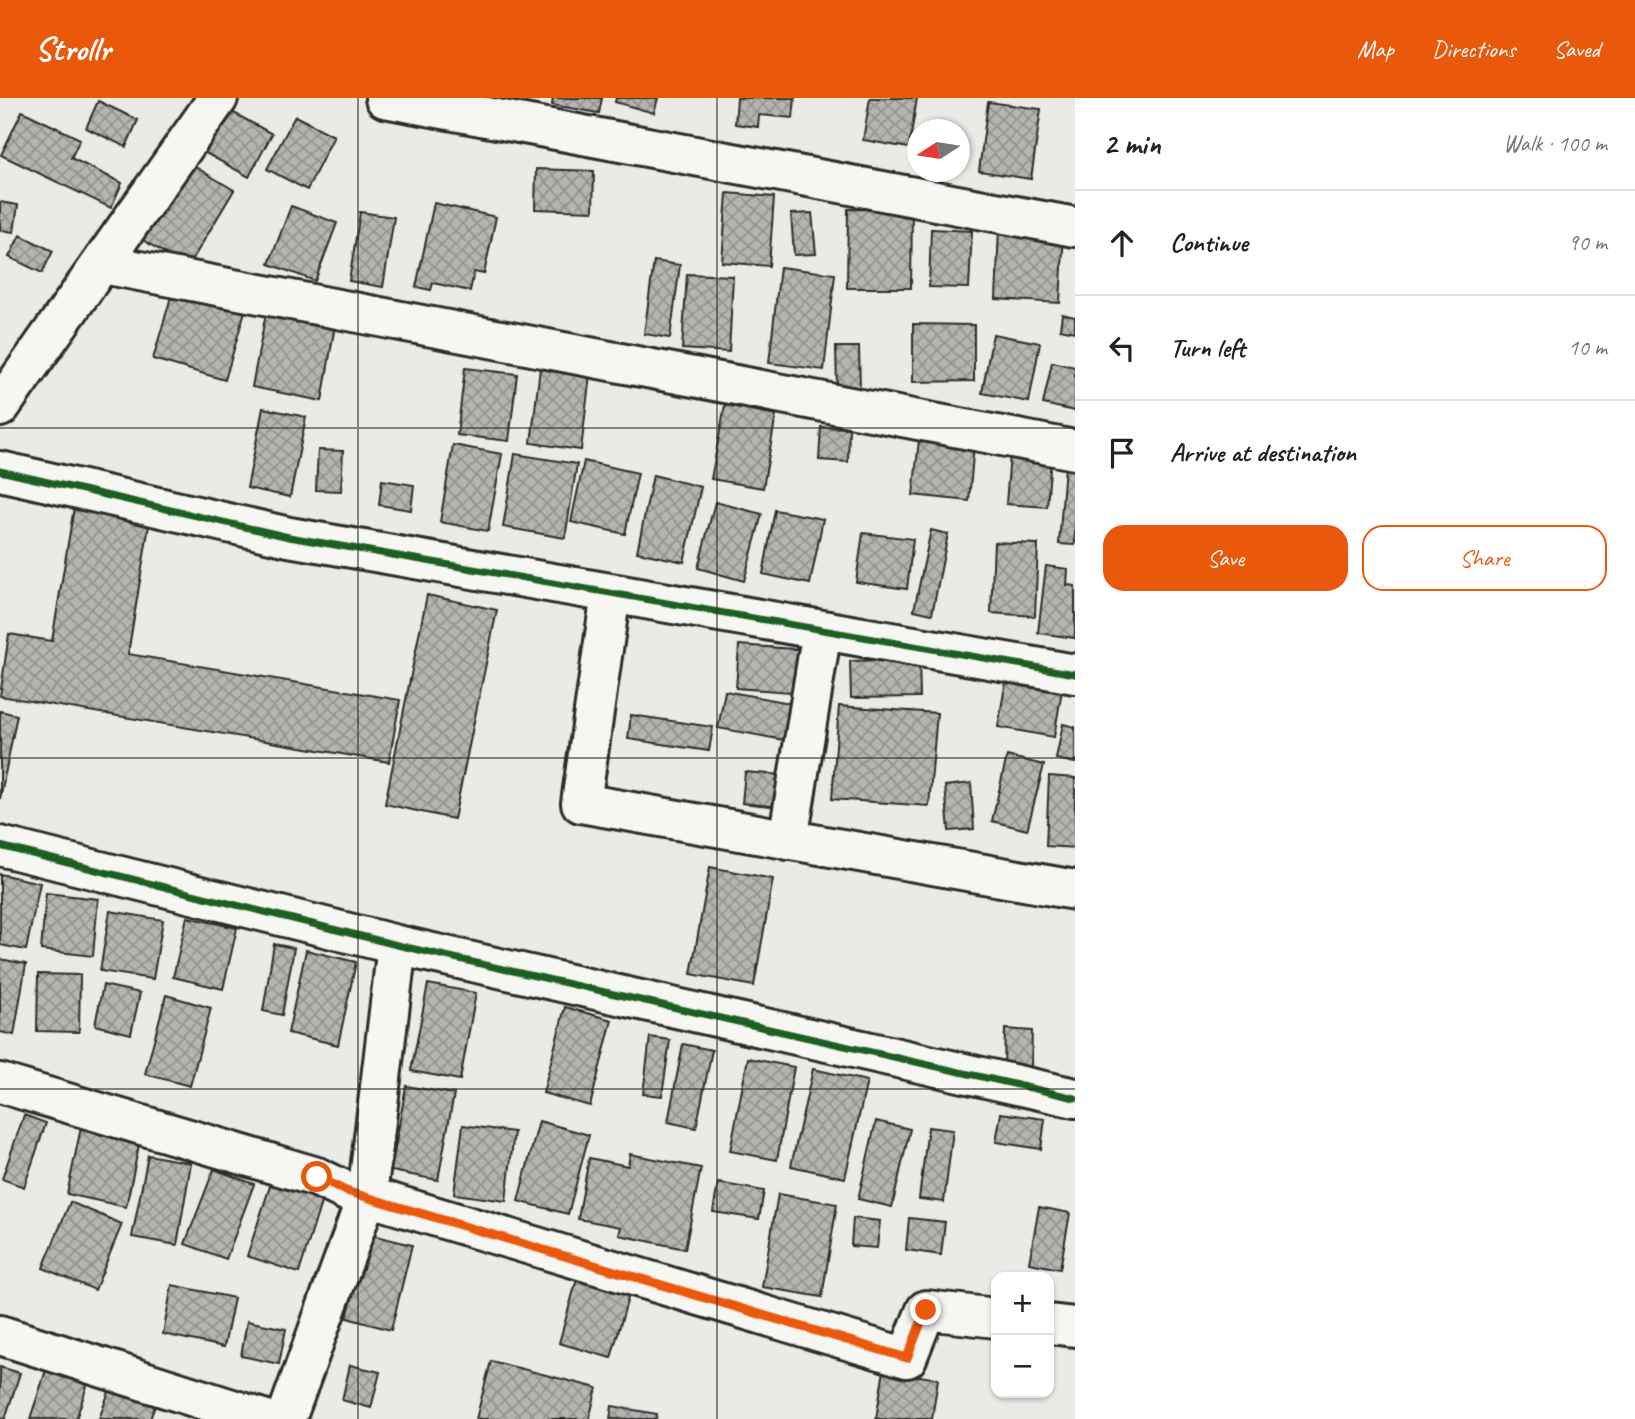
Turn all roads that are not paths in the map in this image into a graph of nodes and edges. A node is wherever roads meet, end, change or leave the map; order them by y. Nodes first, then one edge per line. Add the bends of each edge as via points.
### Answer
1 (218, 98) edge
2 (385, 98) edge
3 (1075, 227) edge
4 (103, 264) junction
5 (14, 364) edge
6 (0, 407) edge
7 (1075, 450) edge
8 (0, 471) edge
9 (611, 593) junction
10 (822, 630) junction
11 (1075, 674) edge
12 (788, 840) junction
13 (0, 846) edge
14 (1075, 890) edge
15 (397, 945) junction
16 (0, 1083) edge
17 (1075, 1098) edge
18 (367, 1196) junction
19 (991, 1317) edge
20 (1054, 1325) edge
21 (1075, 1327) edge
22 (0, 1335) edge
23 (263, 1419) edge
24 (286, 1419) edge

1 - 4 street
2 - 3 street
4 - 5 street
4 - 7 street
5 - 6 street
8 - 9 street via 289,537
9 - 10 street
9 - 12 street via 581,803
10 - 11 street
10 - 12 street
12 - 14 street
13 - 15 street
15 - 17 street
15 - 18 street
16 - 18 street
18 - 19 street via 907,1358 926,1310
18 - 24 street
20 - 21 street
22 - 23 street

